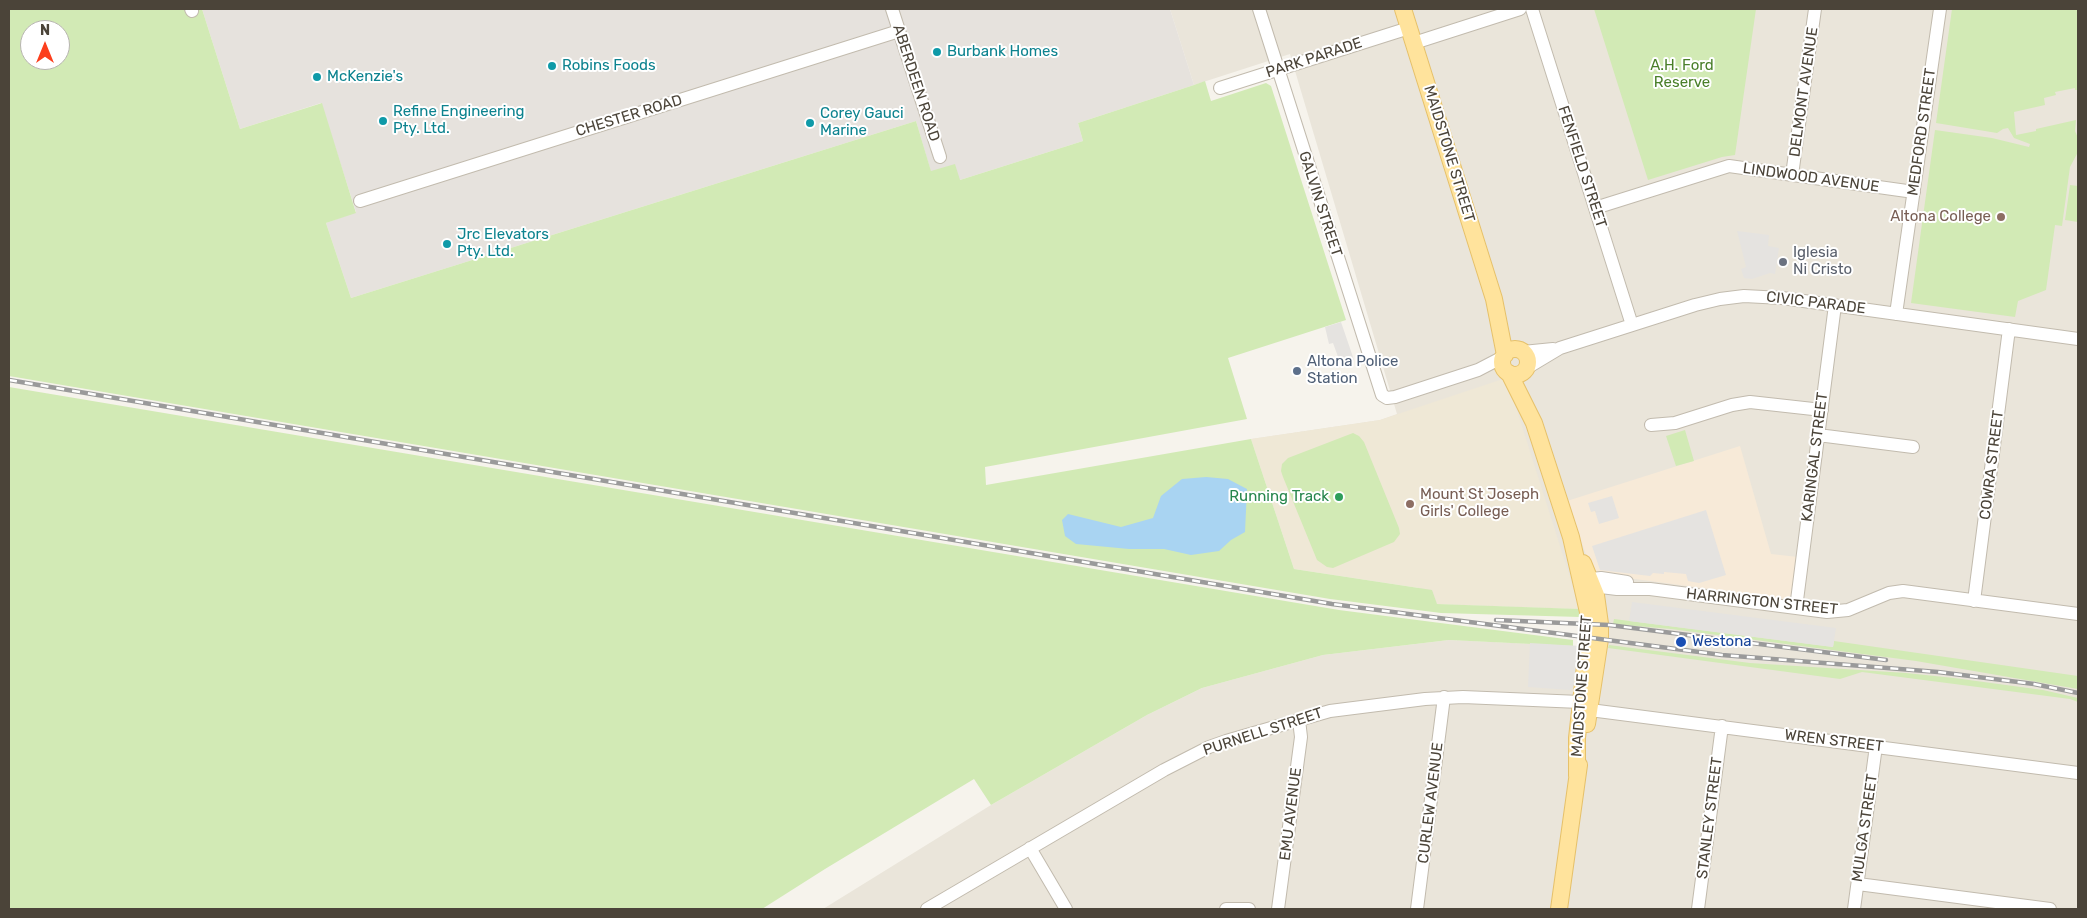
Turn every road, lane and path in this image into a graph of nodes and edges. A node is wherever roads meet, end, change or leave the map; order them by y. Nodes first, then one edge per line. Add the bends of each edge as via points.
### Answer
1 (892, 9) edge
2 (1259, 9) edge
3 (1403, 9) edge
4 (1520, 9) edge
5 (1532, 9) edge
6 (1816, 9) edge
7 (1940, 9) edge
8 (899, 31) junction
9 (1411, 35) junction
10 (1278, 70) junction
11 (1220, 88) dead end
12 (940, 157) dead end
13 (1792, 175) junction
14 (1914, 192) junction
15 (360, 201) dead end
16 (1595, 208) junction
17 (1835, 305) junction
18 (1896, 314) junction
19 (1632, 325) junction
20 (2009, 329) junction
21 (2078, 339) edge
22 (1515, 362) junction
23 (1822, 410) junction
24 (1651, 425) dead end
25 (1818, 435) junction
26 (1913, 447) dead end
27 (1588, 583) junction
28 (1974, 600) junction
29 (1796, 608) junction
30 (2078, 614) edge
31 (1444, 697) junction
32 (1585, 706) junction
33 (1299, 720) junction
34 (1722, 726) junction
35 (1876, 746) junction
36 (2078, 773) edge
37 (1030, 848) junction
38 (1858, 884) junction
39 (927, 909) edge
40 (1066, 909) edge
41 (1226, 909) edge
42 (1249, 909) edge
43 (1278, 909) edge
44 (1417, 909) edge
45 (1559, 909) edge
46 (1698, 909) edge
47 (1854, 909) edge
48 (2050, 909) edge

1 - 8 street, ABERDEEN ROAD
2 - 10 street, GALVIN STREET
3 - 9 main road, MAIDSTONE STREET
4 - 9 street, PARK PARADE
5 - 16 street, FENFIELD STREET
6 - 13 street, DELMONT AVENUE
7 - 14 street, MEDFORD STREET
8 - 12 street, ABERDEEN ROAD
8 - 15 street, CHESTER ROAD
9 - 10 street, PARK PARADE
9 - 22 main road, MAIDSTONE STREET
10 - 11 street, PARK PARADE
10 - 22 street, GALVIN STREET via 1384,398
13 - 14 street, LINDWOOD AVENUE
13 - 16 street, LINDWOOD AVENUE via 1729,166
14 - 18 street, MEDFORD STREET
16 - 19 street, FENFIELD STREET
17 - 18 street, CIVIC PARADE
17 - 19 street, CIVIC PARADE via 1766,296 1731,297
17 - 23 street, KARINGAL STREET
18 - 20 street, CIVIC PARADE
19 - 22 street, CIVIC PARADE
20 - 21 street, CIVIC PARADE
20 - 28 street, COWRA STREET
22 - 27 main road, MAIDSTONE STREET via 1570,537
23 - 24 street via 1750,402 1675,423
23 - 25 street, KARINGAL STREET
25 - 26 street
25 - 29 street, KARINGAL STREET
27 - 29 street, HARRINGTON STREET via 1601,578 1650,589
27 - 32 main road, MAIDSTONE STREET via 1599,612 1600,639
28 - 29 street, HARRINGTON STREET via 1898,591 1841,611
28 - 30 street, HARRINGTON STREET
31 - 32 street, PURNELL STREET
31 - 33 street, PURNELL STREET via 1330,711
31 - 44 street, CURLEW AVENUE
32 - 34 street, WREN STREET
32 - 45 main road, MAIDSTONE STREET
33 - 37 street, PURNELL STREET via 1209,747
33 - 43 street, EMU AVENUE via 1301,737
34 - 35 street, WREN STREET
34 - 46 street, STANLEY STREET
35 - 36 street, WREN STREET
35 - 38 street, MULGA STREET
37 - 39 street, PURNELL STREET
37 - 40 street
38 - 47 street, MULGA STREET
38 - 48 street
41 - 42 street

